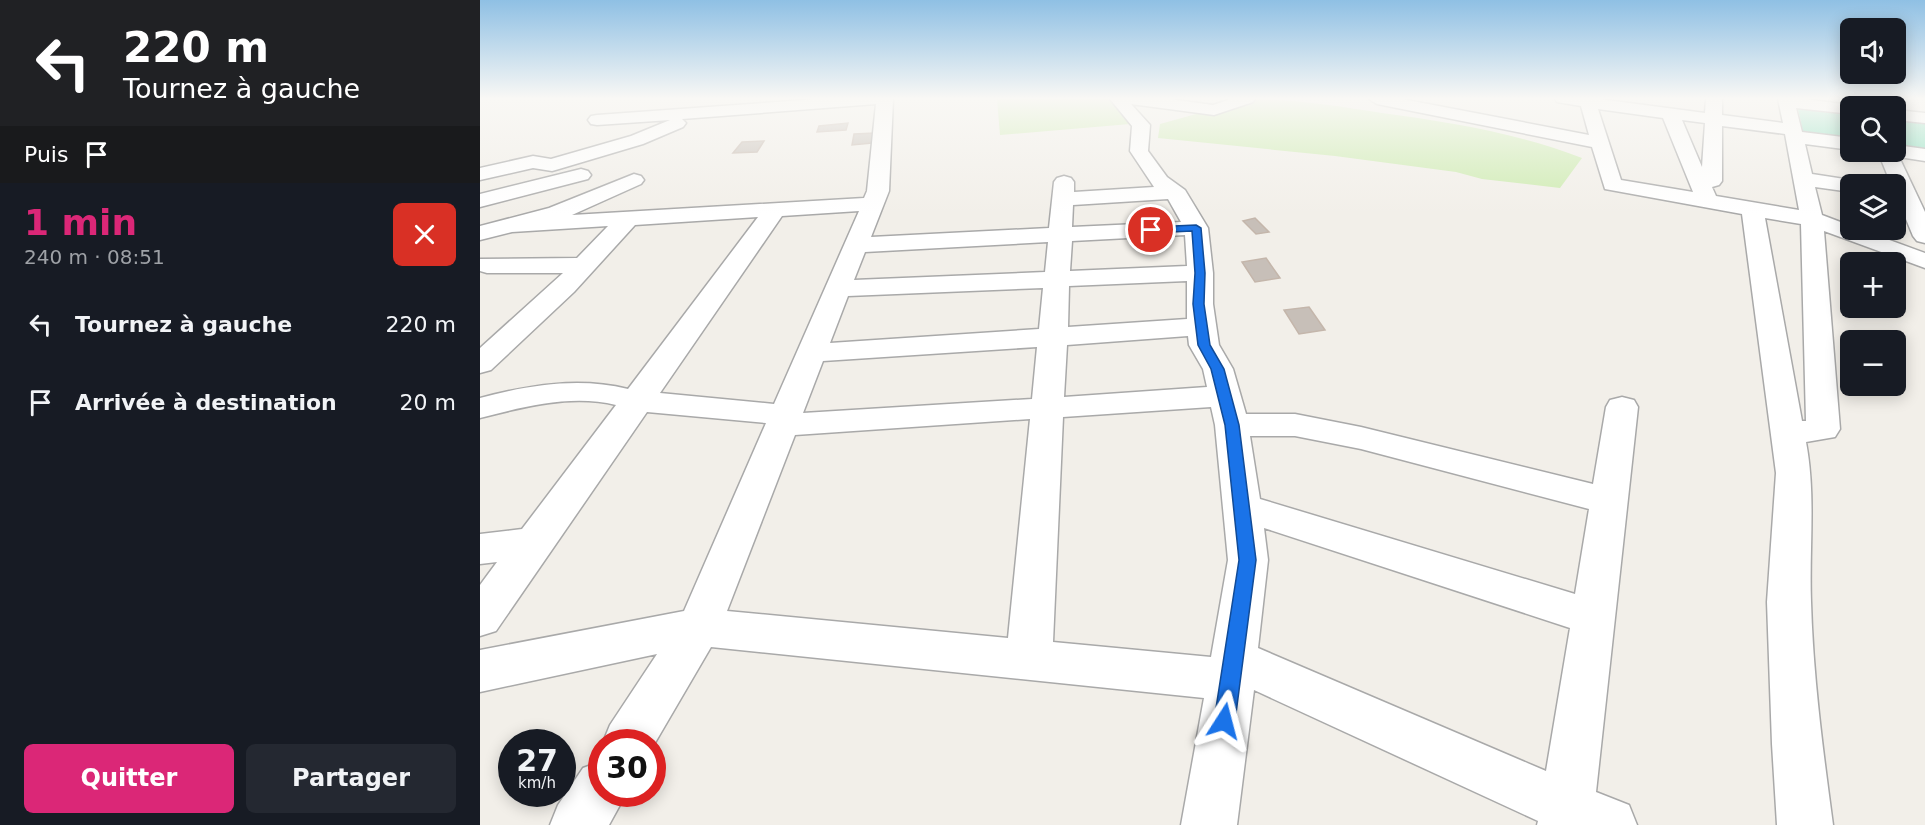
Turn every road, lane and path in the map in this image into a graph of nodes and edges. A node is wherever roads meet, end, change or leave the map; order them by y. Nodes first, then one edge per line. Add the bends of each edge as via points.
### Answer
1 (639, 138) edge
2 (882, 138) edge
3 (1140, 138) edge
4 (1572, 138) edge
5 (1598, 138) edge
6 (1682, 138) edge
7 (1711, 138) edge
8 (1795, 138) edge
9 (1817, 138) edge
10 (1840, 142) edge
11 (1600, 143) junction
12 (1925, 154) edge
13 (552, 165) junction
14 (1902, 165) edge
15 (480, 174) edge
16 (581, 175) junction
17 (1705, 187) junction
18 (1840, 189) edge
19 (1173, 192) junction
20 (1786, 193) dead end
21 (1909, 195) edge
22 (1742, 196) junction
23 (1808, 198) junction
24 (480, 201) edge
25 (629, 218) junction
26 (768, 221) junction
27 (556, 222) junction
28 (512, 225) junction
29 (852, 226) junction
30 (1196, 228) junction
31 (480, 233) edge
32 (1060, 235) junction
33 (1925, 236) edge
34 (1925, 261) edge
35 (584, 266) junction
36 (484, 267) edge
37 (1200, 273) junction
38 (1057, 280) junction
39 (837, 289) junction
40 (1201, 327) junction
41 (1053, 337) junction
42 (811, 353) junction
43 (480, 364) edge
44 (637, 401) junction
45 (1048, 407) junction
46 (1622, 407) dead end
47 (480, 408) edge
48 (1228, 410) junction
49 (784, 420) junction
50 (1787, 434) junction
51 (1609, 501) junction
52 (1241, 507) junction
53 (534, 543) junction
54 (480, 549) edge
55 (1593, 617) junction
56 (480, 618) edge
57 (699, 627) junction
58 (1029, 659) junction
59 (1232, 670) junction
60 (480, 671) edge
61 (636, 729) edge
62 (589, 807) edge
63 (1580, 819) edge
64 (578, 825) edge
65 (1209, 825) edge
66 (1805, 825) edge

1 - 13 street
2 - 29 street via 878,191
3 - 19 street via 1139,151
4 - 11 street
5 - 11 street
6 - 17 street
7 - 17 street
8 - 23 street
9 - 10 street
11 - 17 street via 1612,184
12 - 14 street
13 - 15 street via 533,162
13 - 16 street via 563,172
14 - 21 street
16 - 24 street
16 - 28 street via 634,180 557,213
17 - 22 street
17 - 22 street
18 - 23 street
19 - 30 street
19 - 32 street via 1063,190
20 - 23 street
21 - 33 street
22 - 23 street
22 - 50 street
23 - 34 street
23 - 50 street via 1823,429
25 - 26 street
25 - 27 street
25 - 35 street
26 - 29 street
26 - 29 street
26 - 44 street
27 - 28 street
27 - 36 street
28 - 31 street
29 - 32 street
29 - 39 street
30 - 32 street
30 - 37 street
32 - 38 street
35 - 36 street
35 - 43 street
37 - 38 street
37 - 40 street
38 - 39 street
38 - 41 street
39 - 42 street
40 - 41 street
40 - 48 street via 1204,345 1218,369
41 - 42 street
41 - 45 street
42 - 49 street
44 - 47 street via 605,393 570,392 517,398
44 - 49 street
44 - 53 street
45 - 48 street
45 - 49 street
45 - 58 street
46 - 51 street
48 - 51 street via 1350,435
48 - 52 street
49 - 57 street
50 - 66 street via 1794,473 1790,602
51 - 55 street
52 - 55 street
52 - 59 street via 1248,560
53 - 54 street
53 - 56 street
55 - 63 street
57 - 58 street
57 - 60 street
57 - 61 street
58 - 59 street
59 - 63 street
59 - 65 street
62 - 64 street

